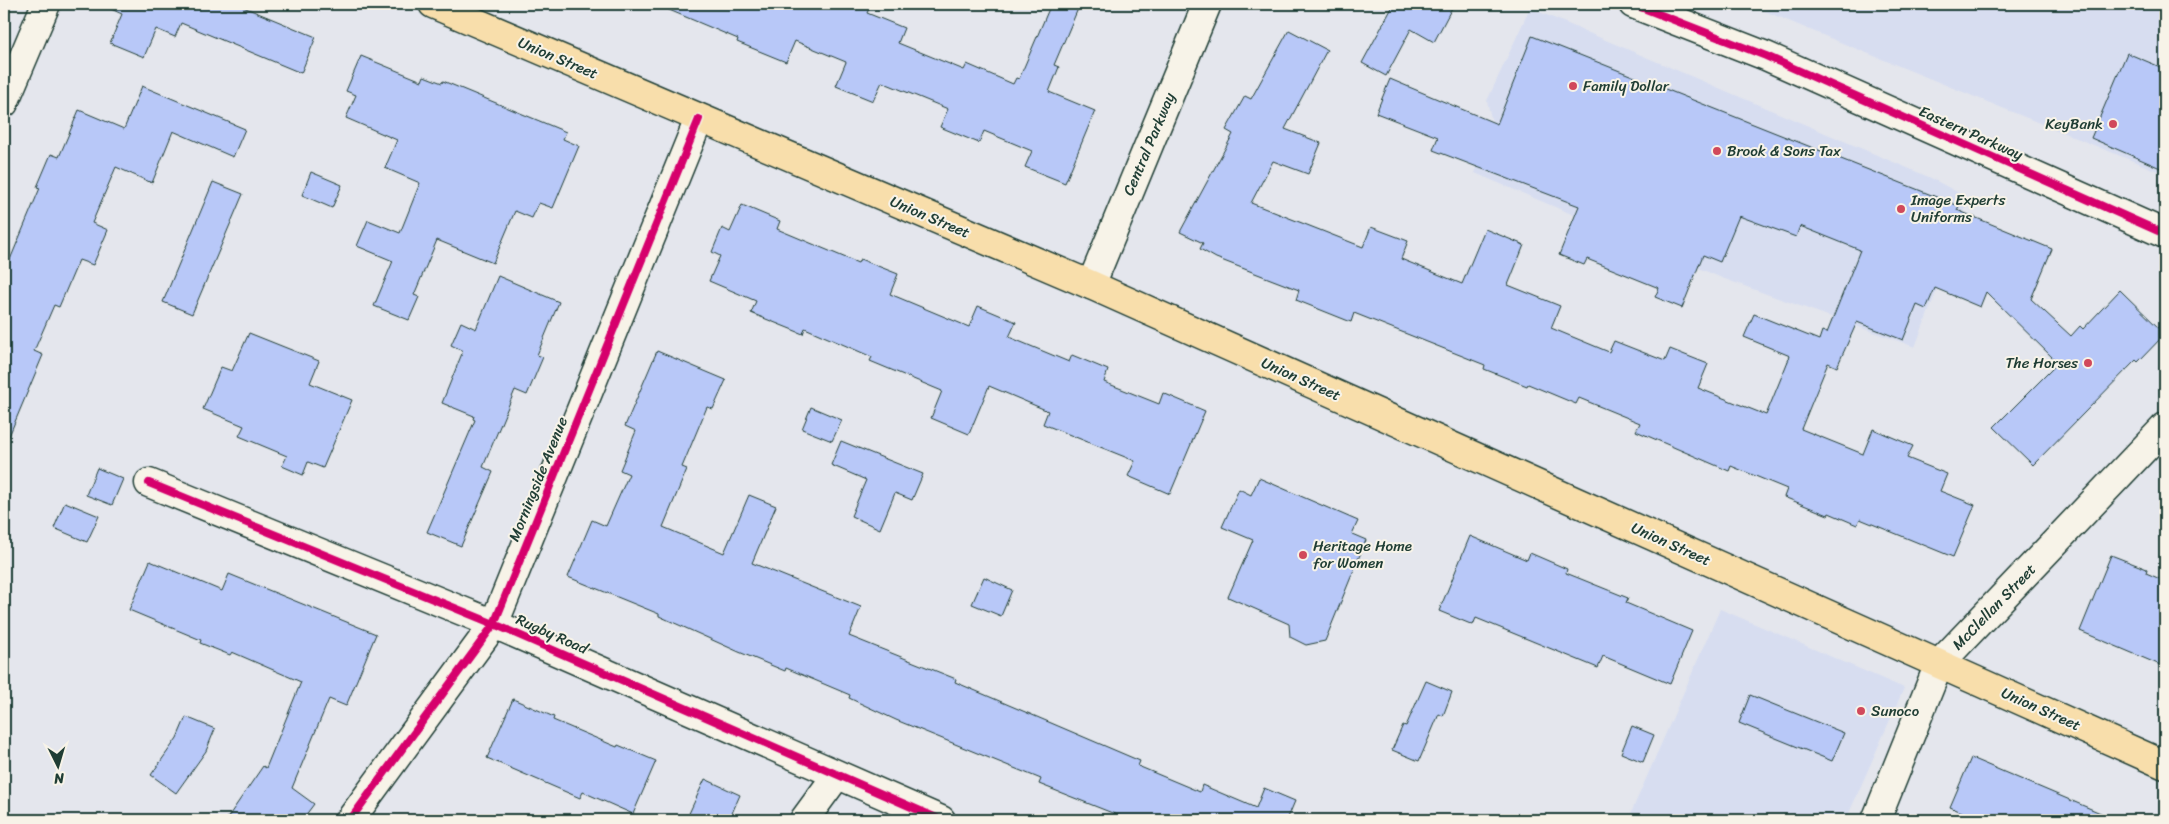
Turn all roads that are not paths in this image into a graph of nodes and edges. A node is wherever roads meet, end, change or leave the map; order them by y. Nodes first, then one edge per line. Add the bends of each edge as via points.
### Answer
1 (46, 4) edge
2 (433, 4) edge
3 (1207, 4) edge
4 (1633, 4) edge
5 (1659, 4) edge
6 (1766, 56) junction
7 (4, 103) edge
8 (699, 119) junction
9 (2165, 234) edge
10 (1091, 285) junction
11 (2165, 427) edge
12 (149, 483) dead end
13 (494, 624) junction
14 (1939, 664) junction
15 (2165, 765) edge
16 (838, 775) junction
17 (350, 820) edge
18 (804, 820) edge
19 (941, 820) edge
20 (1876, 820) edge

1 - 7 street
2 - 8 main road, Union Street
3 - 10 street, Central Parkway
4 - 6 street, Eastern Parkway
5 - 6 street, Eastern Parkway
6 - 9 street, Eastern Parkway
8 - 10 main road, Union Street
8 - 13 street, Morningside Avenue
10 - 14 main road, Union Street
11 - 14 street, McClellan Street
12 - 13 street, Rugby Road
13 - 16 street, Rugby Road
13 - 17 street, Morningside Avenue
14 - 15 main road, Union Street
14 - 20 street, McClellan Street
16 - 18 street
16 - 19 street, Rugby Road

